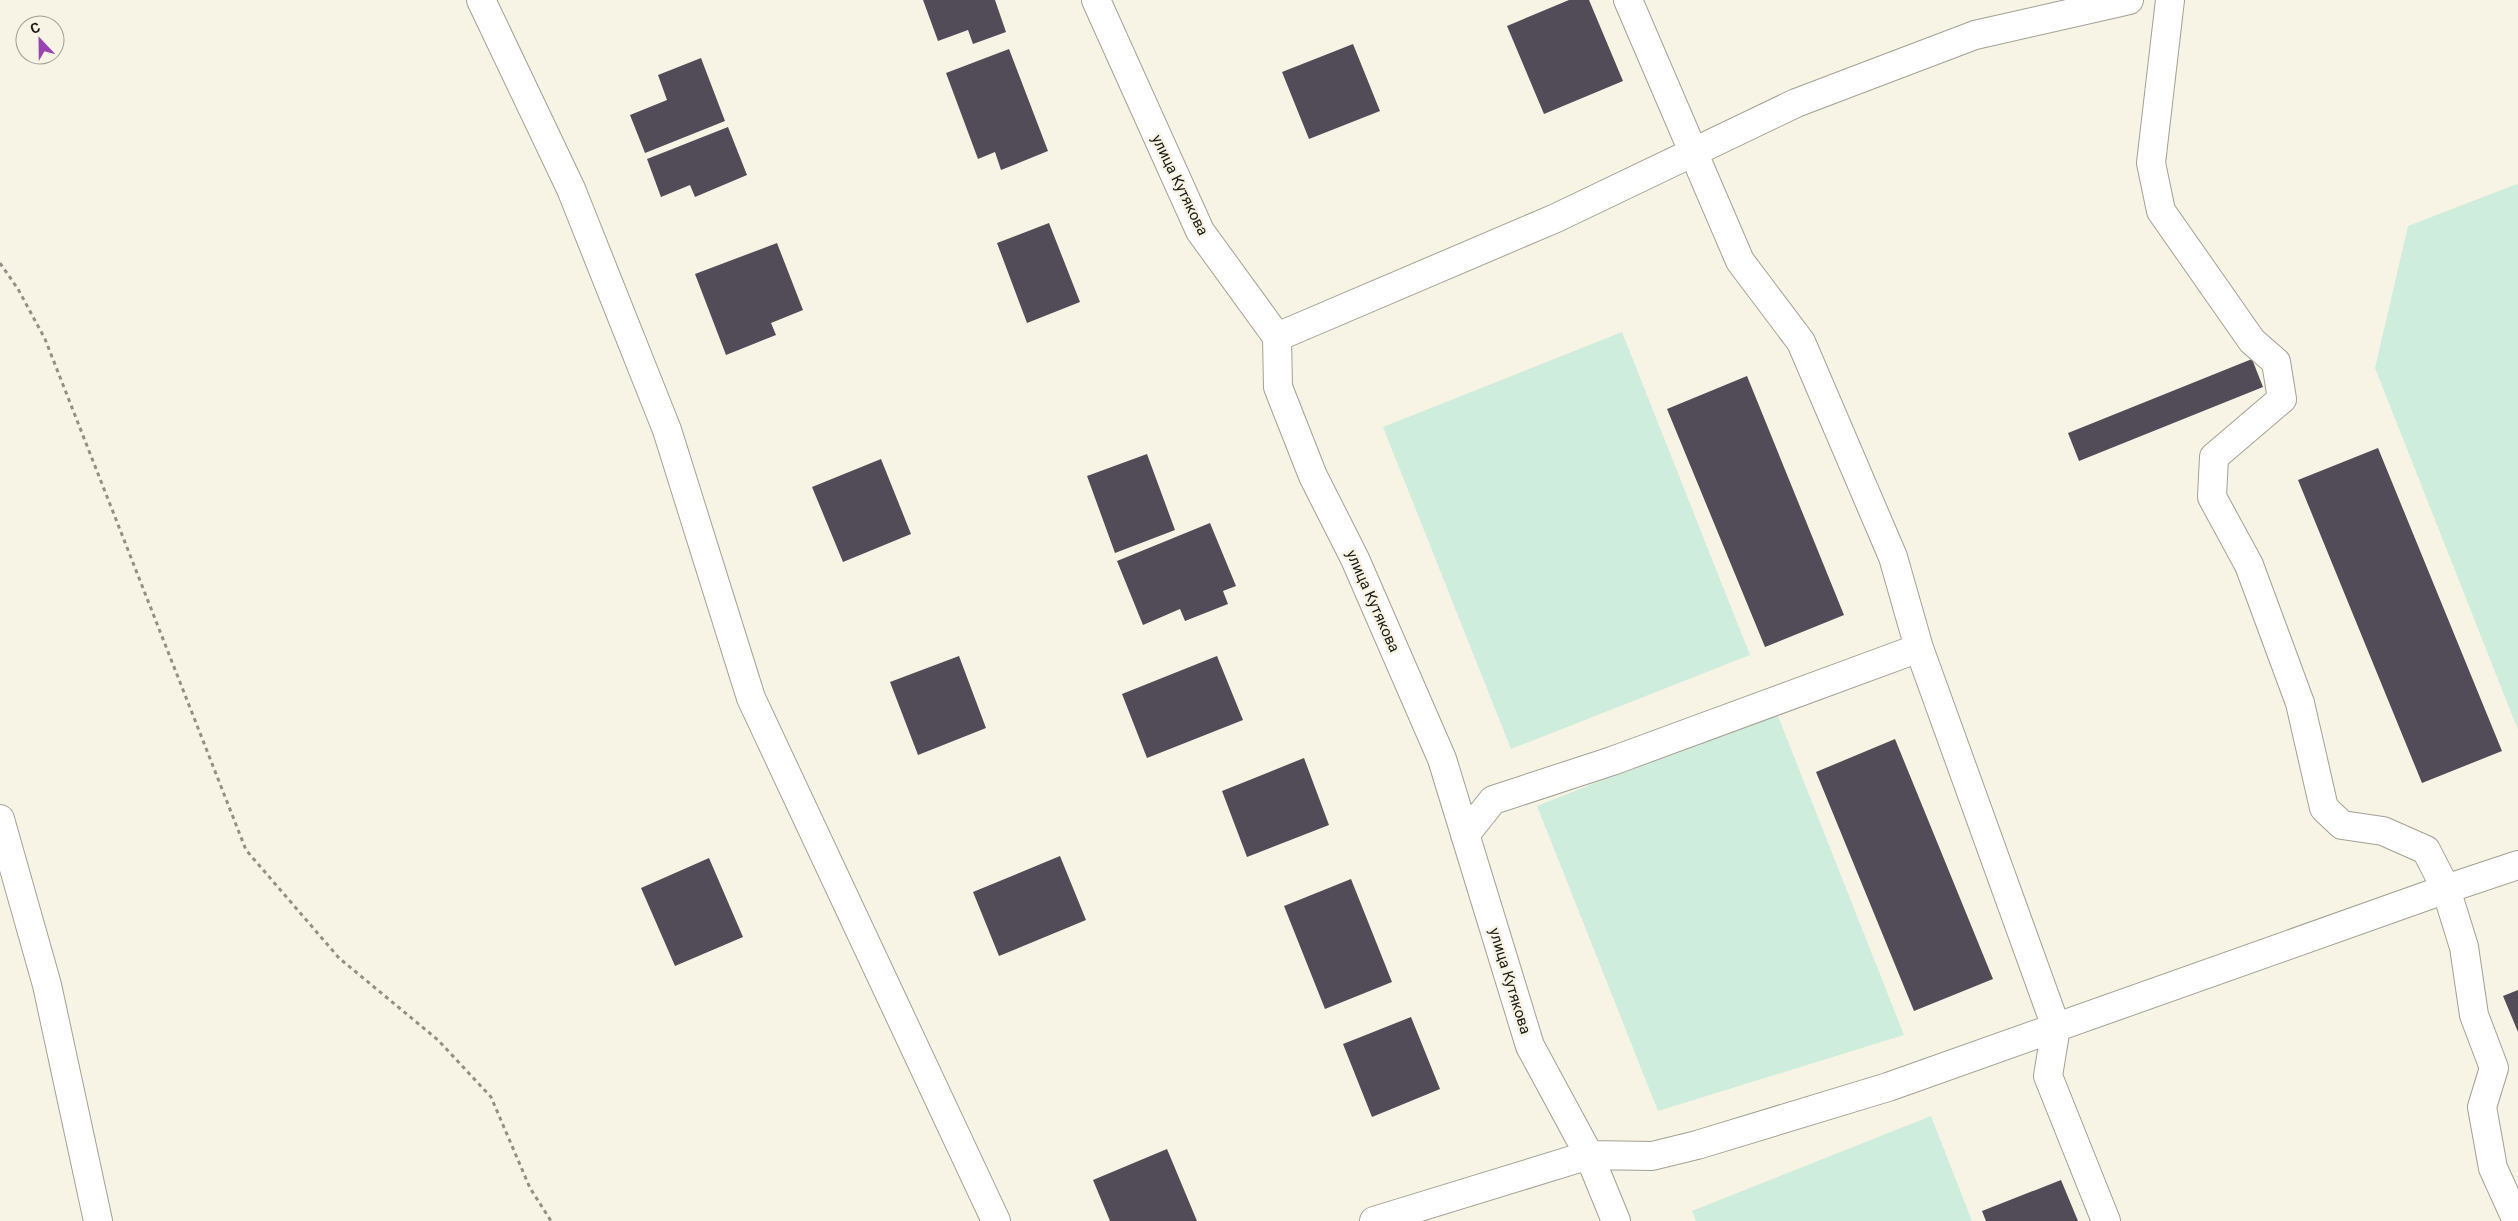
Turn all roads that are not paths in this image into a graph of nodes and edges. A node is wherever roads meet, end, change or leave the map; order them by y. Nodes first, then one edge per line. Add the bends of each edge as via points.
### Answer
1 (482, 0) edge
2 (1096, 0) edge
3 (1628, 0) edge
4 (2129, 0) edge
5 (2170, 0) edge
6 (1692, 152) junction
7 (1277, 337) junction
8 (1919, 648) junction
9 (0, 819) edge
10 (1465, 835) junction
11 (2518, 866) edge
12 (2446, 888) junction
13 (2056, 1027) junction
14 (1589, 1155) junction
15 (98, 1221) edge
16 (996, 1221) edge
17 (1374, 1221) edge
18 (1616, 1221) edge
19 (2106, 1221) edge
20 (2517, 1221) edge

1 - 16 street via 571,189 667,430 751,698
2 - 7 street, улица Кутякова via 1200,231
3 - 6 street
4 - 6 street via 1975,35 1796,103
5 - 12 street via 2151,163 2161,212 2252,341 2276,362 2282,399 2214,457 2212,498 2249,565 2300,703 2324,808 2342,825 2383,830 2426,850
6 - 7 street via 1556,218
6 - 8 street via 1740,261 1800,342 1893,557
7 - 10 street, улица Кутякова via 1278,387 1313,476 1355,559 1442,760
8 - 10 street via 1612,761 1493,800
8 - 13 street
9 - 15 street via 47,985
10 - 14 street, улица Кутякова via 1530,1046
11 - 12 street
12 - 13 street
12 - 20 street via 2464,947 2474,1015 2494,1068 2482,1107 2493,1168
13 - 14 street via 1888,1087 1697,1145 1652,1156
13 - 19 street via 2048,1076
14 - 17 street
14 - 18 street, улица Кутякова

